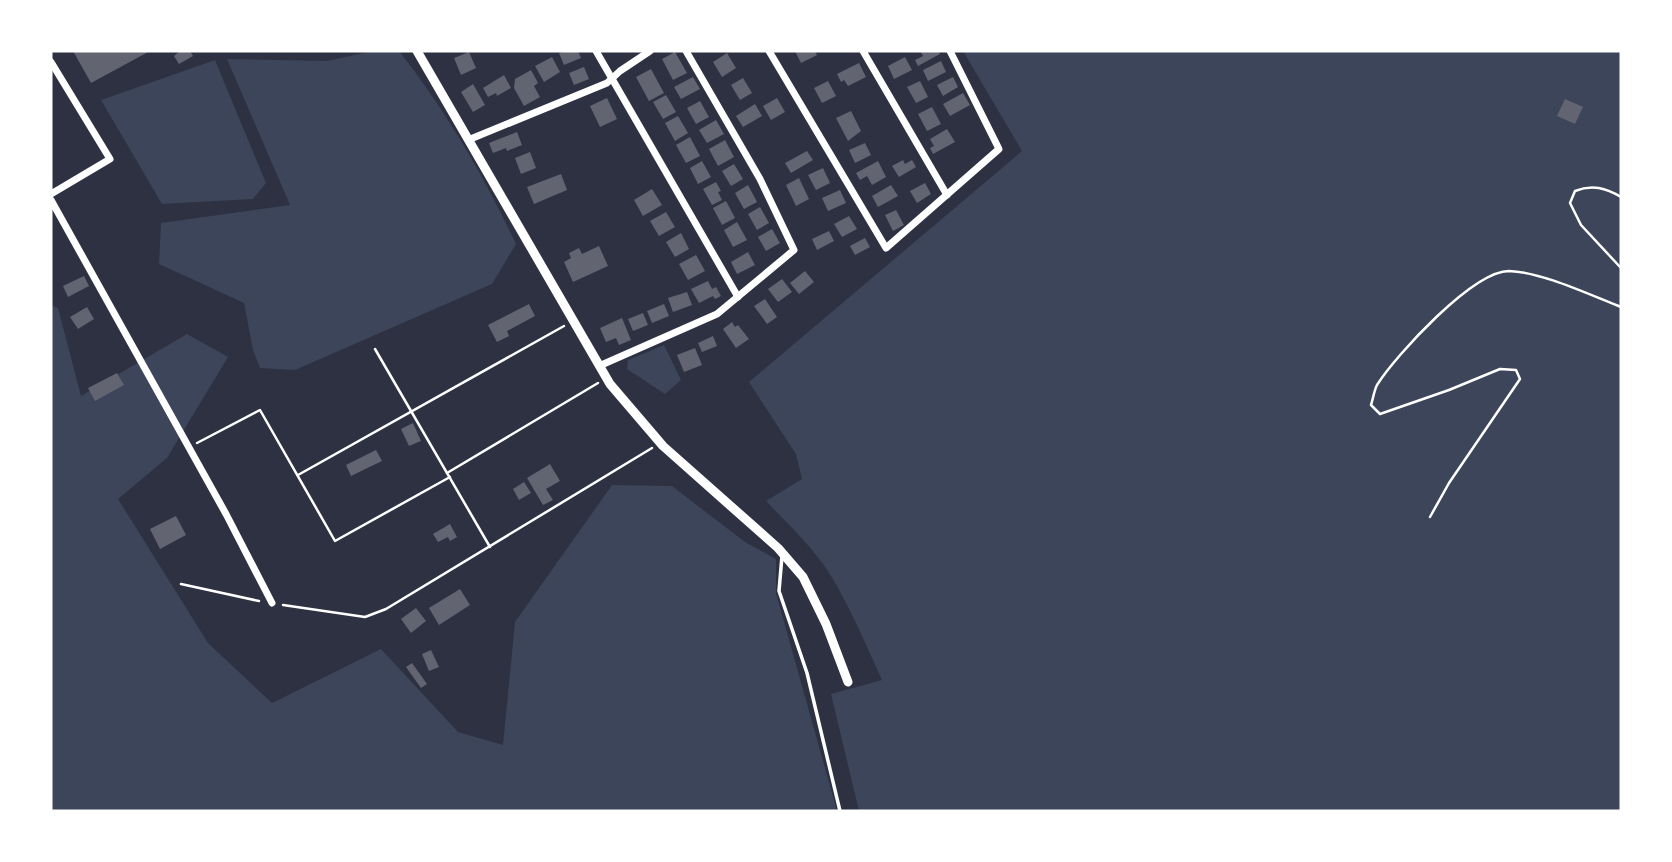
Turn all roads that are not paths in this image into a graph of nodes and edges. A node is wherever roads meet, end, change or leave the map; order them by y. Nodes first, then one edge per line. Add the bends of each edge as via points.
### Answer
1 (417, 51) edge
2 (596, 51) edge
3 (650, 51) edge
4 (686, 51) edge
5 (769, 51) edge
6 (863, 51) edge
7 (950, 51) edge
8 (51, 62) edge
9 (612, 78) junction
10 (468, 140) junction
11 (51, 194) edge
12 (947, 195) junction
13 (51, 200) edge
14 (738, 297) junction
15 (599, 366) junction
16 (782, 552) junction
17 (272, 603) road end
18 (848, 682) dead end
19 (840, 811) edge

1 - 10 street
2 - 9 street
3 - 9 street
4 - 14 street via 760,179 794,250
5 - 12 street via 886,248
6 - 12 street
7 - 12 street via 999,149
8 - 11 street via 110,159
9 - 10 street
9 - 14 street
10 - 15 street
13 - 17 street
14 - 15 street via 717,314
15 - 16 street via 661,442
16 - 18 street via 803,577
16 - 19 lane via 779,591 807,673

